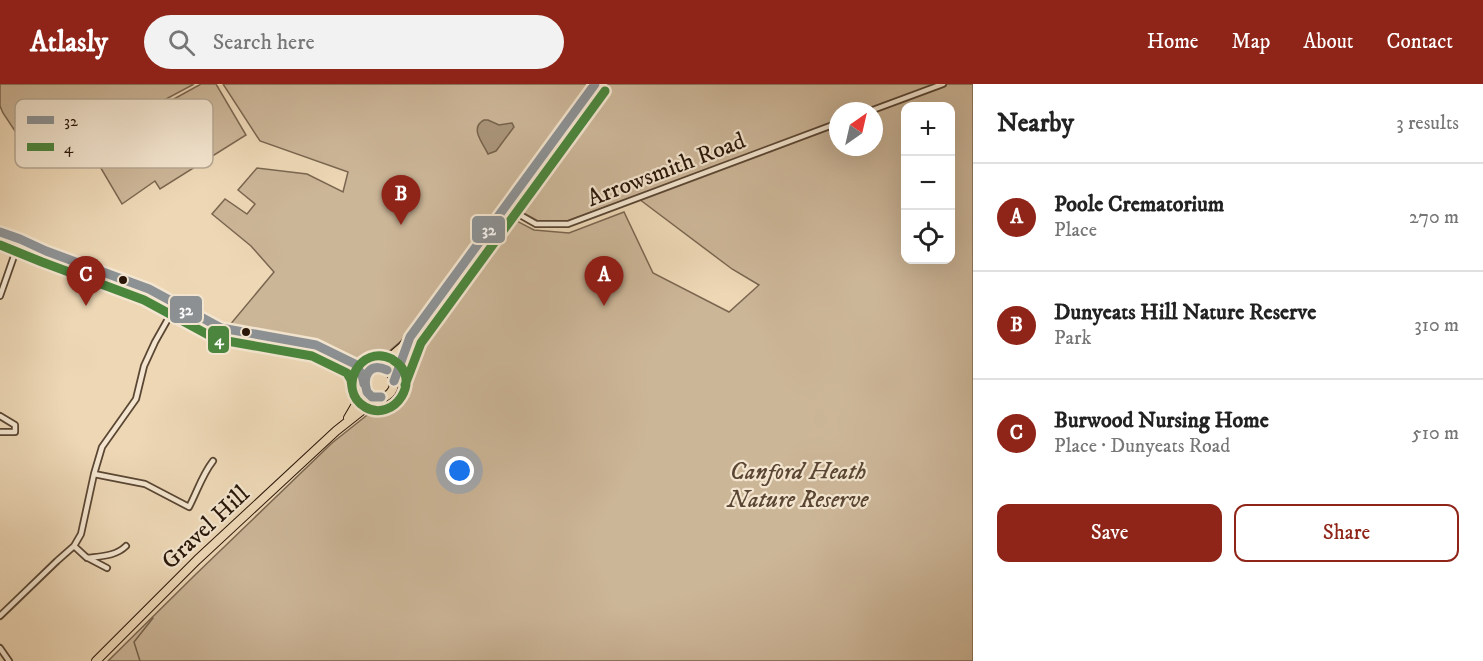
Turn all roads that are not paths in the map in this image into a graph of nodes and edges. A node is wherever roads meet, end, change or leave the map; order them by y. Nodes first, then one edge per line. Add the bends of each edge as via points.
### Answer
1 (595, 84) edge
2 (943, 84) edge
3 (883, 106) edge
4 (829, 126) edge
5 (506, 207) junction
6 (0, 232) edge
7 (20, 239) junction
8 (0, 296) edge
9 (177, 303) junction
10 (410, 337) junction
11 (356, 364) junction
12 (376, 368) junction
13 (394, 381) junction
14 (365, 386) junction
15 (384, 397) junction
16 (0, 416) edge
17 (344, 424) junction
18 (0, 432) edge
19 (213, 461) dead end
20 (94, 474) junction
21 (74, 546) junction
22 (126, 546) dead end
23 (87, 558) junction
24 (107, 568) dead end
25 (0, 616) edge
26 (0, 648) edge
27 (9, 661) edge
28 (96, 661) edge

1 - 5 main road
2 - 3 street
4 - 5 street, Arrowsmith Road via 568,224 536,224
5 - 10 main road
6 - 7 street
7 - 8 street
7 - 9 street
9 - 11 street via 221,328 316,345
9 - 20 street via 144,366 136,399 102,447
10 - 12 main road
10 - 13 main road
11 - 12 street
11 - 14 street
12 - 13 main road via 387,370
12 - 14 main road via 366,375
13 - 15 main road via 392,391
14 - 15 main road via 371,395
14 - 17 main road, Gravel Hill
15 - 17 main road, Gravel Hill
16 - 18 street via 15,425 15,432
17 - 28 main road, Gravel Hill via 197,560
19 - 20 street via 189,507 145,484
20 - 21 street via 81,534
21 - 23 street
21 - 25 street
22 - 23 street via 111,555
23 - 24 street
26 - 27 street

